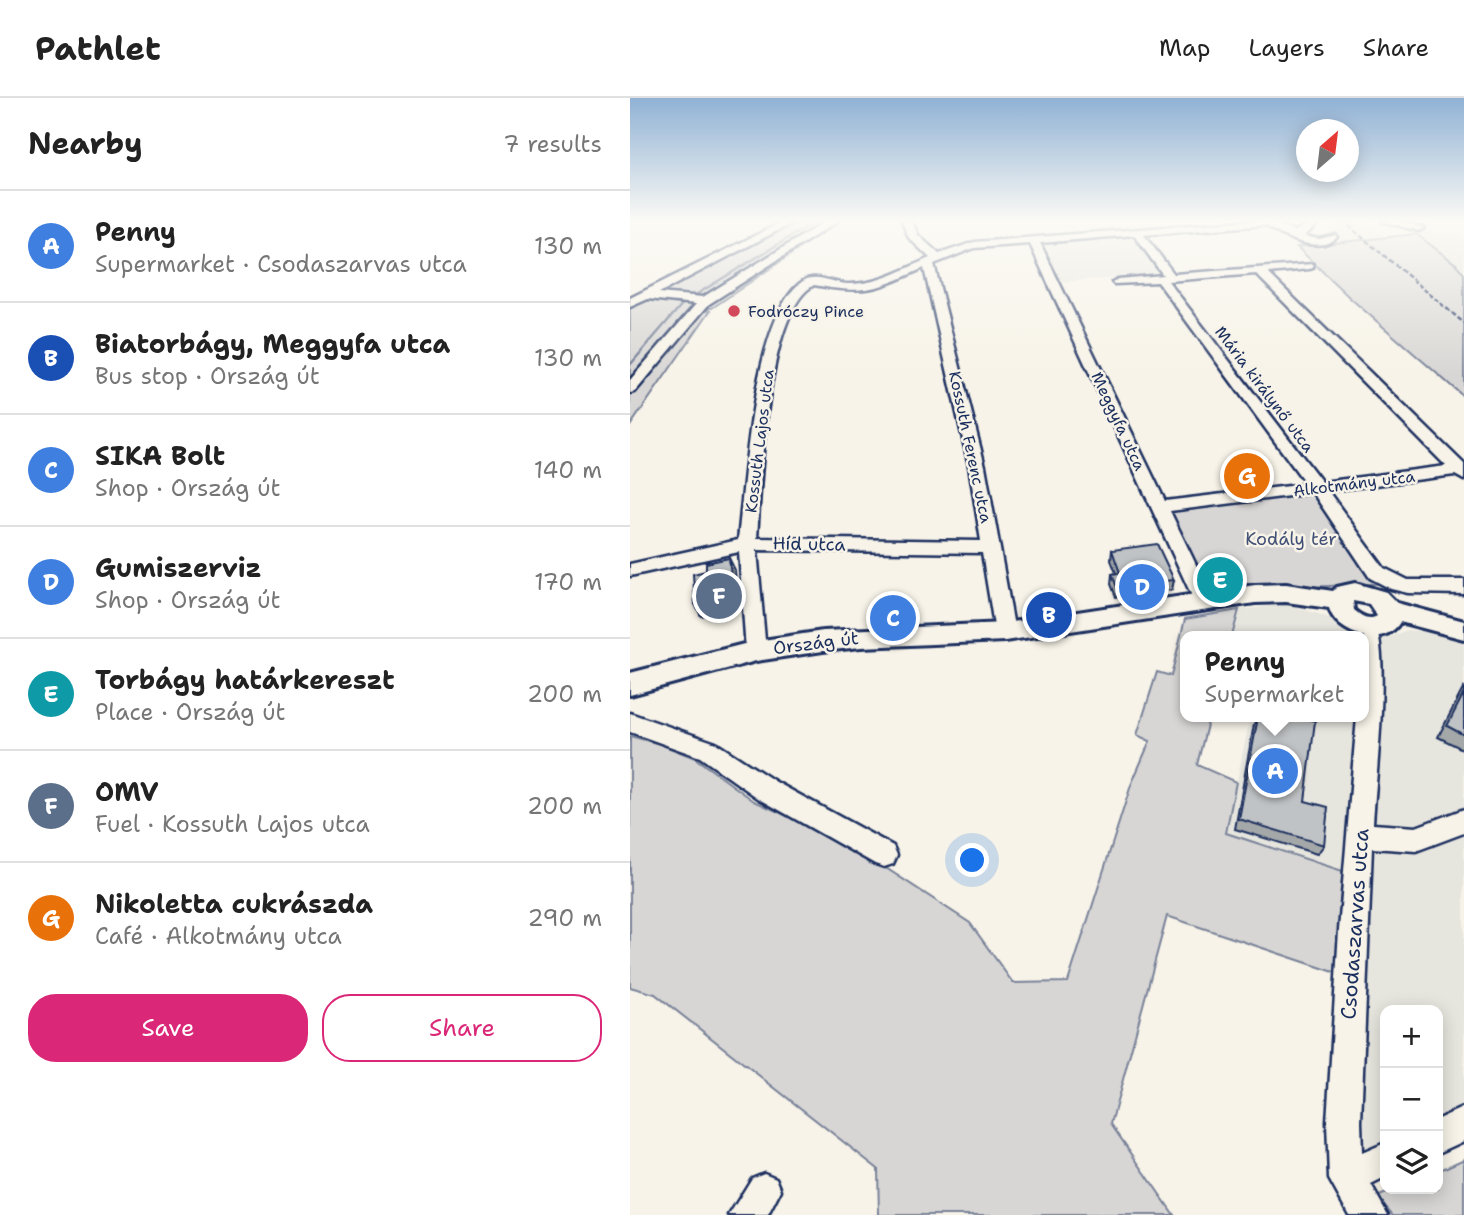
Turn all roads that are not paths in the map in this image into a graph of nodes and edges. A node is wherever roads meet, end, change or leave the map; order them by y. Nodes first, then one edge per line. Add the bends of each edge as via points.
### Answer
1 (690, 273) edge
2 (751, 273) edge
3 (907, 273) edge
4 (936, 273) edge
5 (1049, 273) edge
6 (1163, 273) edge
7 (1223, 273) edge
8 (1262, 273) edge
9 (1166, 278) junction
10 (1118, 282) dead end
11 (648, 295) junction
12 (700, 301) junction
13 (630, 303) edge
14 (630, 389) edge
15 (1462, 472) edge
16 (1317, 487) junction
17 (1160, 507) junction
18 (747, 544) junction
19 (991, 547) junction
20 (630, 570) edge
21 (1384, 578) junction
22 (1464, 587) edge
23 (1347, 596) junction
24 (1204, 601) junction
25 (1389, 610) junction
26 (1367, 627) junction
27 (1464, 630) edge
28 (1368, 631) edge
29 (1005, 632) junction
30 (1369, 640) edge
31 (756, 651) junction
32 (630, 684) edge
33 (1369, 708) edge
34 (630, 722) edge
35 (1368, 722) edge
36 (1464, 821) edge
37 (1361, 835) junction
38 (884, 855) dead end
39 (1464, 1124) edge
40 (1443, 1134) edge
41 (1380, 1163) edge
42 (1346, 1180) junction
43 (1370, 1215) edge

1 - 11 street
2 - 12 street
3 - 18 street, Kossuth Lajos utca via 864,288 813,281 786,310 763,381
4 - 19 street, Kossuth Ferenc utca
5 - 17 street, Meggyfa utca
6 - 9 street, Mária királynő utca
7 - 9 street
8 - 15 street
9 - 10 street
9 - 16 street, Mária királynő utca
11 - 12 street
11 - 13 street
12 - 14 street
15 - 16 street, Alkotmány utca
16 - 17 street, Alkotmány utca
16 - 21 street, Mária királynő utca
17 - 24 street, Meggyfa utca
18 - 19 street, Híd utca
18 - 20 street, Híd utca
18 - 31 street, Kossuth Lajos utca
19 - 29 street, Kossuth Ferenc utca
21 - 22 street via 1403,587
21 - 23 street
23 - 24 main road, Ország út via 1255,594
23 - 25 main road, Ország út via 1372,594
23 - 26 main road via 1343,615
24 - 29 main road, Ország út
25 - 26 main road via 1388,621
25 - 27 main road
26 - 28 street, Csodaszarvas utca
29 - 31 main road, Ország út via 861,637
30 - 33 street, Csodaszarvas utca
31 - 32 main road, Ország út
34 - 38 street via 708,750 767,790
35 - 37 street, Csodaszarvas utca
36 - 37 street via 1416,839
37 - 42 street, Csodaszarvas utca via 1344,1122
39 - 40 street
41 - 42 street
42 - 43 street

